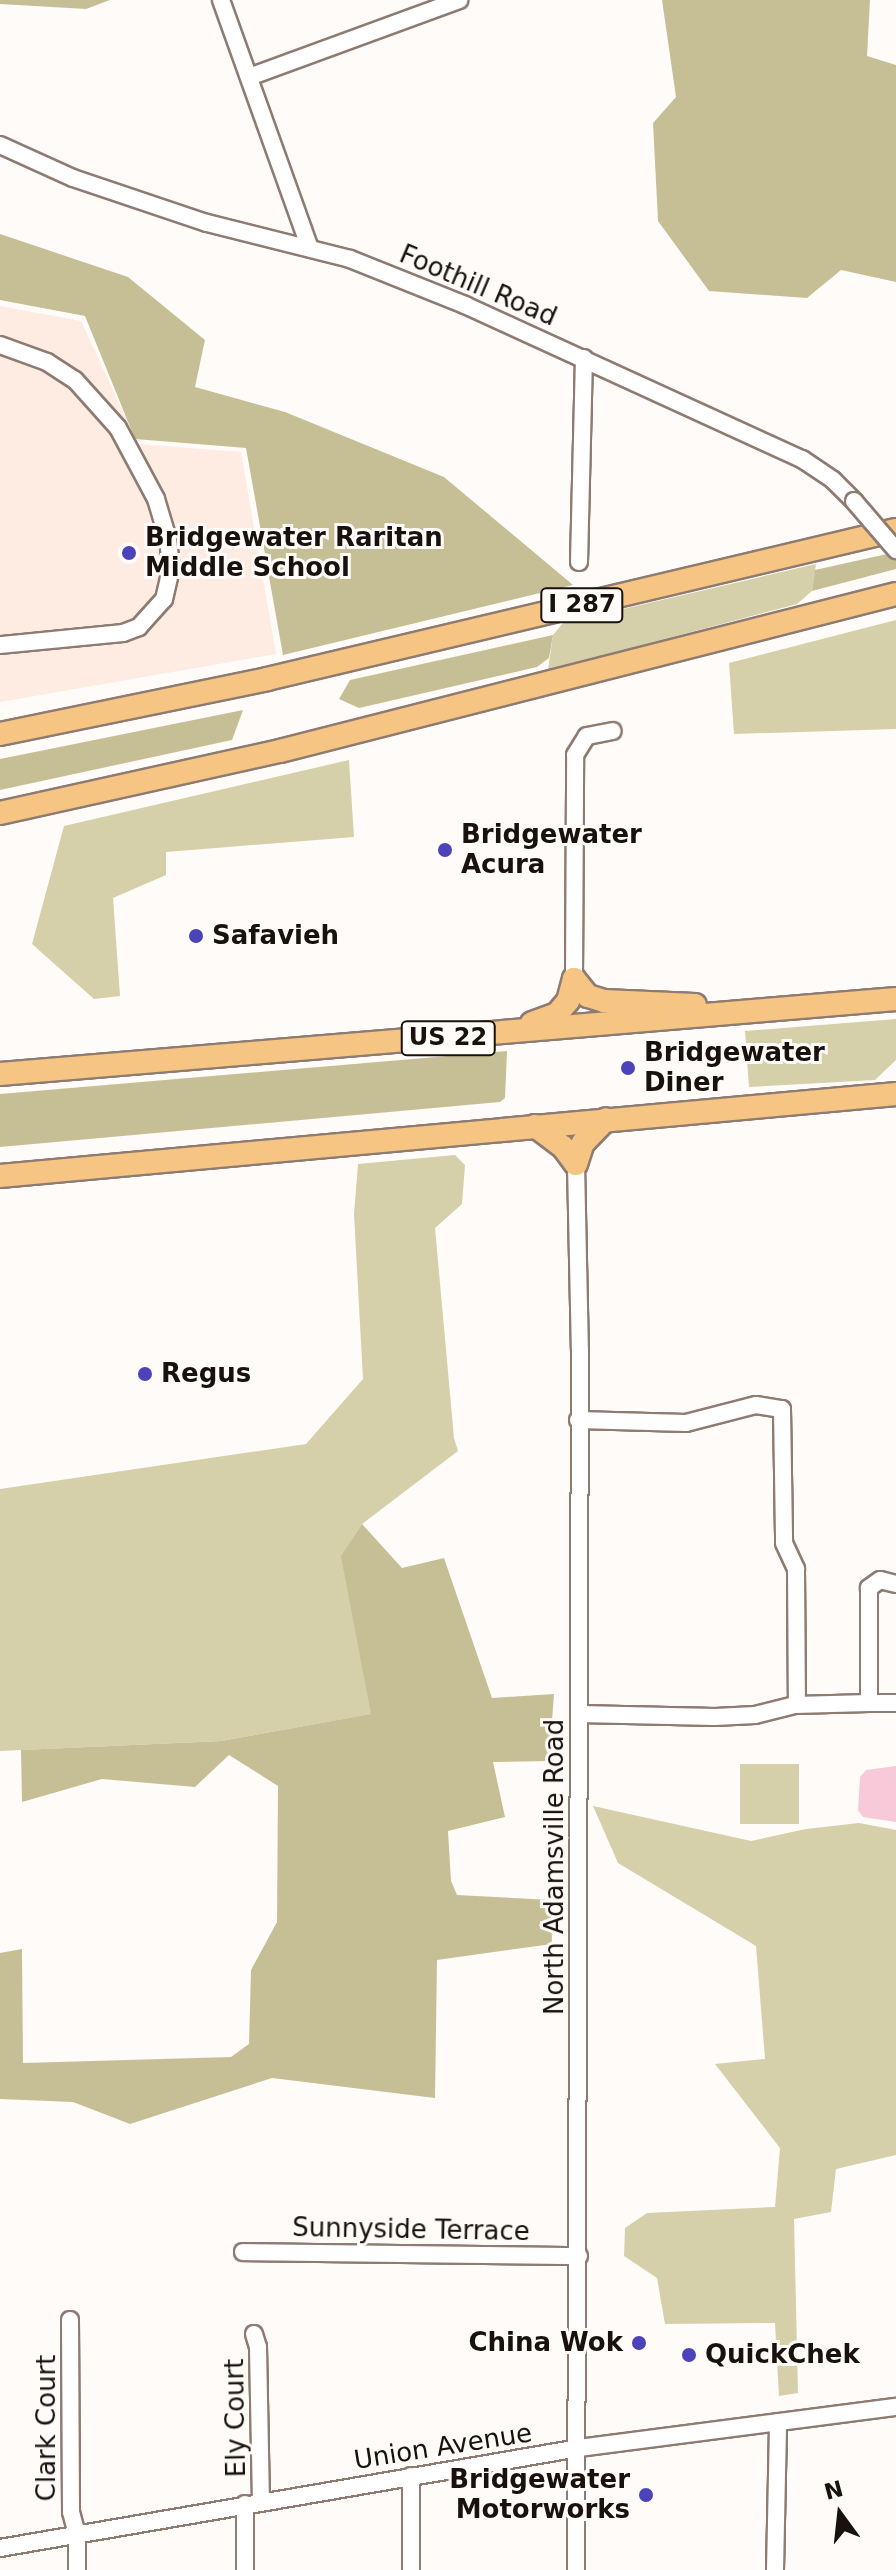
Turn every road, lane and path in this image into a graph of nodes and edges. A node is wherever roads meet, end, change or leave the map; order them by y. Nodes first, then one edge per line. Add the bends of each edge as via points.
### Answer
1 (221, 0) edge
2 (459, 0) edge
3 (249, 77) junction
4 (0, 145) edge
5 (310, 248) junction
6 (0, 345) edge
7 (584, 358) junction
8 (896, 530) edge
9 (896, 550) edge
10 (579, 562) dead end
11 (896, 594) edge
12 (0, 645) edge
13 (613, 731) dead end
14 (0, 734) edge
15 (0, 813) edge
16 (574, 979) junction
17 (896, 999) edge
18 (764, 1011) junction
19 (472, 1036) junction
20 (0, 1074) edge
21 (896, 1094) edge
22 (606, 1119) junction
23 (535, 1126) junction
24 (576, 1164) junction
25 (0, 1176) edge
26 (578, 1420) junction
27 (896, 1584) edge
28 (869, 1703) junction
29 (896, 1703) edge
30 (797, 1705) junction
31 (579, 1714) junction
32 (243, 2252) dead end
33 (579, 2256) junction
34 (70, 2320) dead end
35 (254, 2334) dead end
36 (896, 2407) edge
37 (778, 2422) junction
38 (579, 2448) junction
39 (411, 2476) junction
40 (253, 2502) junction
41 (77, 2534) junction
42 (0, 2548) edge
43 (77, 2570) edge
44 (245, 2570) edge
45 (411, 2570) edge
46 (576, 2570) edge
47 (775, 2570) edge

1 - 3 street
2 - 3 street
3 - 5 street
4 - 5 street, Foothill Road via 73,178 201,222
5 - 7 street, Foothill Road via 451,299
6 - 12 street via 47,362 75,380 118,428 156,499 171,569 164,599 139,627
7 - 9 street, Foothill Road, bridge via 802,459 833,480
7 - 10 street
8 - 14 highway, I 287 via 267,679
11 - 15 highway, I 287 via 280,751
13 - 16 street via 587,736 575,755
16 - 18 highway via 588,996 604,1001
16 - 19 highway via 568,1001 550,1019
17 - 18 highway, US 22
18 - 19 highway, US 22
19 - 20 highway, US 22
21 - 22 highway
22 - 23 highway
22 - 24 highway via 583,1143
23 - 24 highway
23 - 25 highway
24 - 26 street, North Adamsville Road
26 - 30 street via 686,1423 756,1405 782,1409 784,1543 796,1569
26 - 31 street, North Adamsville Road
27 - 28 street via 880,1580 869,1588
28 - 29 street
28 - 30 street
30 - 31 street via 715,1717
31 - 33 street, North Adamsville Road
32 - 33 street, Sunnyside Terrace
33 - 38 street, North Adamsville Road
34 - 41 street, Clark Court via 71,2512
35 - 40 street, Ely Court via 258,2347
36 - 37 street, Union Avenue
37 - 38 street, Union Avenue
37 - 47 street
38 - 39 street, Union Avenue
38 - 46 street, North Adamsville Road
39 - 40 street, Union Avenue
39 - 45 street
40 - 41 street, Union Avenue
40 - 44 street, Ely Court
41 - 42 street, Union Avenue
41 - 43 street, Clark Court

